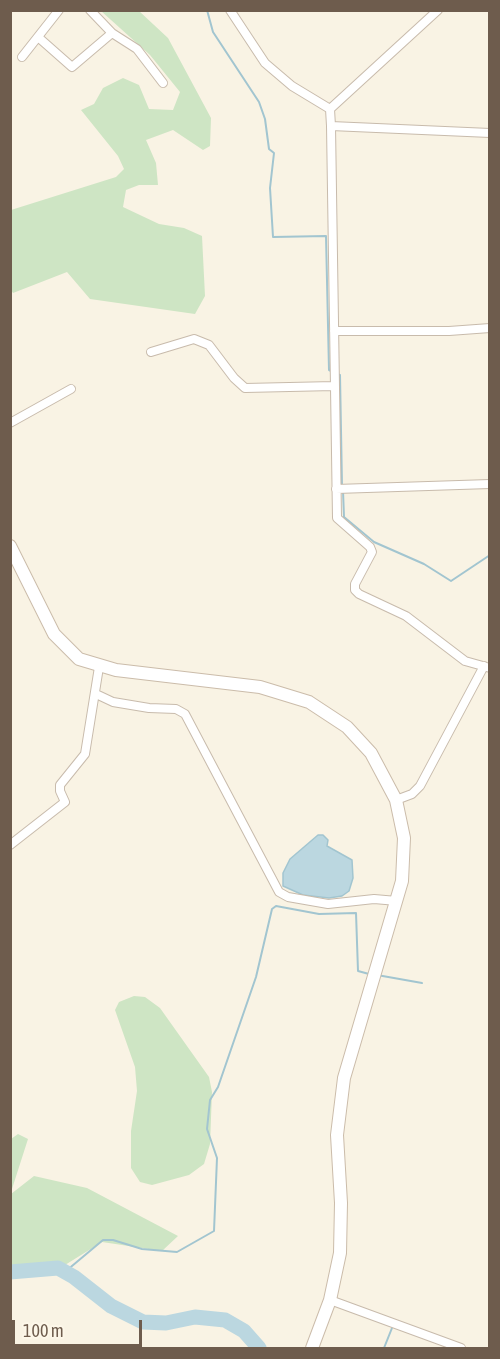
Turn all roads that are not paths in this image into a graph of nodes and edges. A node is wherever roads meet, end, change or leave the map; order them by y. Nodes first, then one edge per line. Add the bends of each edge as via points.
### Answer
1 (59, 10) edge
2 (90, 10) edge
3 (230, 10) edge
4 (438, 10) edge
5 (112, 33) junction
6 (38, 37) junction
7 (22, 57) dead end
8 (162, 83) dead end
9 (330, 109) junction
10 (332, 126) junction
11 (489, 133) edge
12 (489, 328) edge
13 (334, 331) junction
14 (151, 352) dead end
15 (334, 386) junction
16 (71, 389) dead end
17 (10, 423) edge
18 (489, 484) edge
19 (336, 489) junction
20 (10, 546) edge
21 (99, 667) junction
22 (487, 667) edge
23 (96, 694) junction
24 (396, 800) junction
25 (10, 846) edge
26 (397, 901) junction
27 (330, 1300) junction
28 (312, 1348) edge
29 (461, 1348) edge

1 - 6 street
2 - 5 street
3 - 9 street via 265,63 292,86
4 - 9 street
5 - 6 street via 72,67
5 - 8 street via 137,49
6 - 7 street
9 - 10 street
10 - 11 street
10 - 13 street
12 - 13 street
13 - 15 street
14 - 15 street via 194,339 209,345 245,388
15 - 19 street
16 - 17 street
18 - 19 street
19 - 22 street via 337,518 372,552 355,584 359,594 406,616 465,661
20 - 21 street via 54,634 69,652
21 - 23 street
21 - 24 street via 260,687 309,702 347,728 371,753
22 - 24 street via 420,786
23 - 25 street via 85,753 60,785 65,802
23 - 26 street via 113,702 176,709 185,714 279,892 328,904
24 - 26 street via 404,854
26 - 27 street via 344,1078 337,1135 341,1239
27 - 28 street
27 - 29 street

